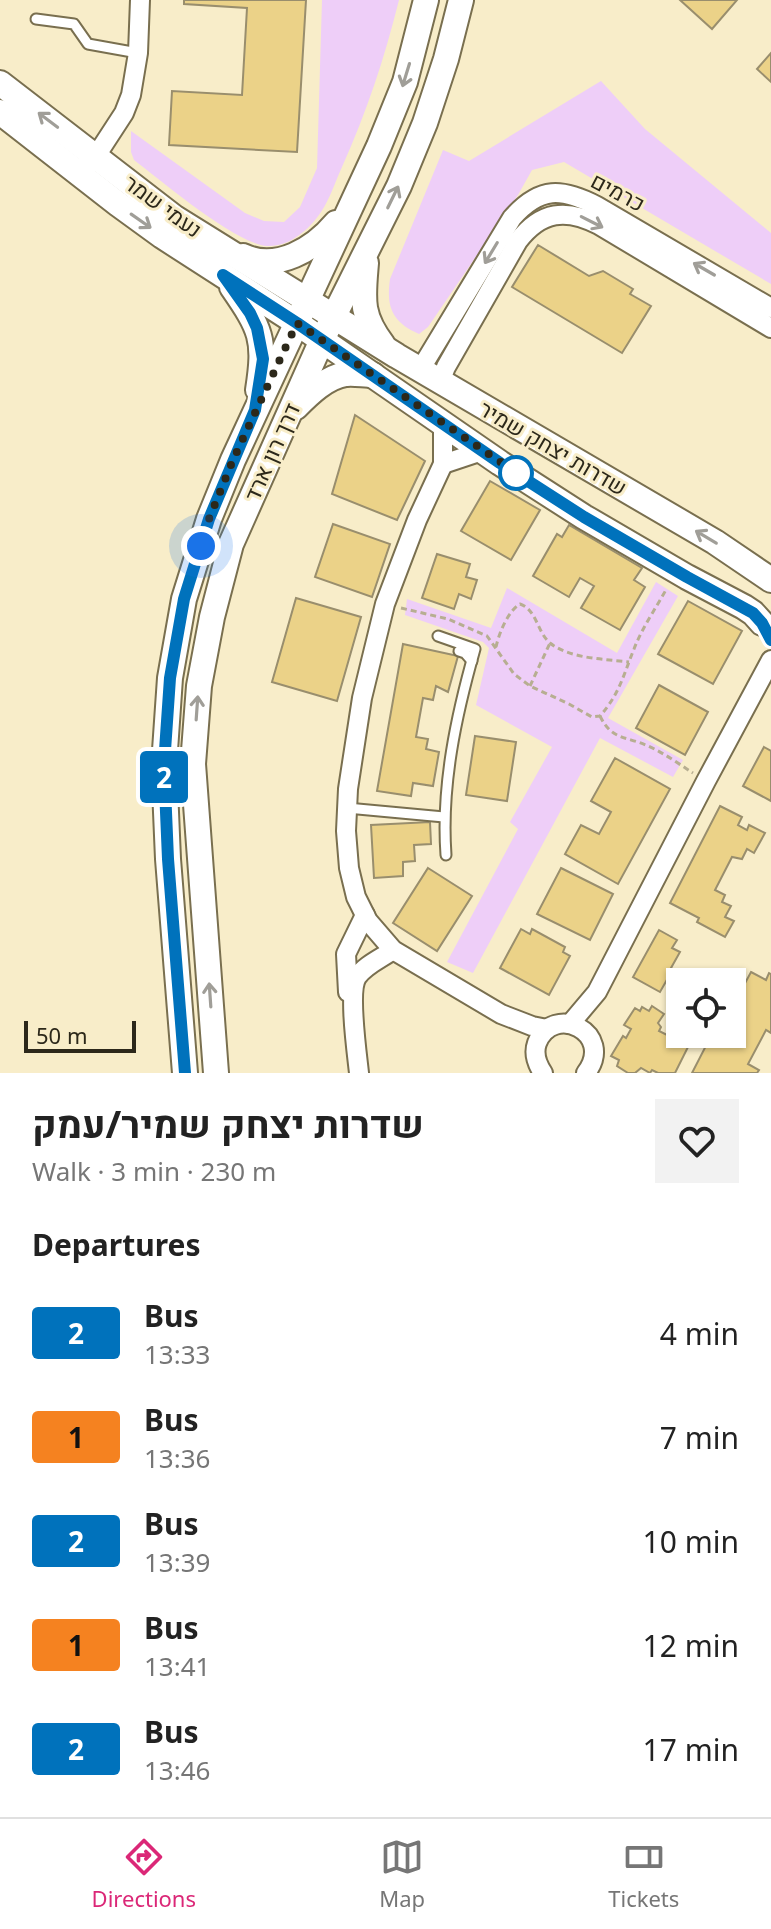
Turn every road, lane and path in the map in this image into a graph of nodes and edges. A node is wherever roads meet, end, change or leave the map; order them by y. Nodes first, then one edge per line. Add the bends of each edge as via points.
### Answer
1 (140, 0) edge
2 (426, 0) edge
3 (461, 0) edge
4 (36, 19) dead end
5 (138, 53) junction
6 (0, 83) edge
7 (0, 112) edge
8 (88, 165) junction
9 (348, 209) junction
10 (210, 240) junction
11 (367, 250) junction
12 (223, 275) junction
13 (771, 308) edge
14 (303, 312) junction
15 (334, 318) junction
16 (771, 328) edge
17 (322, 340) junction
18 (397, 356) junction
19 (373, 375) junction
20 (430, 376) junction
21 (255, 410) junction
22 (289, 414) junction
23 (443, 424) junction
24 (482, 451) junction
25 (443, 464) junction
26 (676, 571) junction
27 (771, 580) edge
28 (771, 592) edge
29 (385, 604) junction
30 (767, 631) edge
31 (438, 636) dead end
32 (550, 643) junction
33 (496, 647) junction
34 (459, 651) dead end
35 (771, 660) edge
36 (472, 661) junction
37 (630, 662) junction
38 (530, 686) junction
39 (600, 716) junction
40 (706, 781) junction
41 (347, 808) junction
42 (444, 817) junction
43 (446, 855) dead end
44 (365, 915) junction
45 (393, 950) junction
46 (597, 992) junction
47 (354, 1014) junction
48 (501, 1014) junction
49 (570, 1024) junction
50 (547, 1029) junction
51 (588, 1035) junction
52 (536, 1048) junction
53 (590, 1065) edge
54 (542, 1072) edge
55 (185, 1073) edge
56 (216, 1073) edge
57 (359, 1073) edge
58 (607, 1073) edge

1 - 5 street
2 -> 9 main road, דרך רון ארד via 405,82
11 -> 3 main road, דרך רון ארד via 425,123
4 - 5 lane via 74,24 88,44
5 - 8 street via 124,113
8 -> 6 main road, נעמי שמר
7 - 8 main road, נעמי שמר
8 - 10 main road, נעמי שמר
8 -> 12 main road, נעמי שמר via 129,212
9 - 10 main road via 322,239 280,261 254,261
9 - 14 main road, דרך רון ארד
10 - 14 main road, נעמי שמר
11 - 15 main road, דרך רון ארד
11 - 18 main road via 366,316
12 - 14 main road, נעמי שמר
12 - 21 main road via 250,313 261,341
13 -> 20 street, כרמים via 597,206 573,195 546,194 512,218
14 - 15 main road, נעמי שמר
14 - 17 main road, נעמי שמר
14 - 21 main road, דרך רון ארד
15 - 17 main road, דרך רון ארד
15 - 18 main road, שדרות יצחק שמיר
20 -> 16 street, כרמים via 446,367 527,229 563,214 599,225
17 - 19 main road, שדרות יצחק שמיר
17 - 22 main road, דרך רון ארד
18 - 20 main road, שדרות יצחק שמיר
19 - 22 main road via 331,379
19 - 23 main road, שדרות יצחק שמיר
27 -> 20 main road, שדרות יצחק שמיר
21 - 55 main road, דרך רון ארד via 209,519 184,599 170,678 164,765
56 -> 22 main road, דרך רון ארד via 193,764 199,686 231,544
23 - 24 main road, שדרות יצחק שמיר
23 - 25 street
24 - 25 street
24 - 26 main road, שדרות יצחק שמיר
25 - 29 street
26 - 30 main road, שדרות יצחק שמיר via 744,607
26 - 37 path
28 - 30 main road via 764,604
29 - 33 path via 474,629
29 - 41 street via 362,698
31 - 36 lane via 475,649
32 - 33 path via 530,609 520,604
32 - 37 path via 567,652
32 - 38 path
33 - 38 path via 514,674
34 - 36 lane
35 - 40 street
36 - 42 lane via 451,752
37 - 39 path via 619,691
38 - 39 path via 592,717
39 - 40 path via 615,735 647,745
40 - 46 street
41 - 42 lane
41 - 44 street via 349,868
42 - 43 lane
44 - 45 street
44 - 47 street via 346,954
45 - 47 street via 356,978
45 - 48 street
46 - 49 street
46 - 51 street
47 - 57 street
48 - 50 street
48 - 52 street
49 - 50 street
49 - 51 street
50 - 52 street
51 - 53 street via 594,1049
52 - 54 street
53 - 58 street

